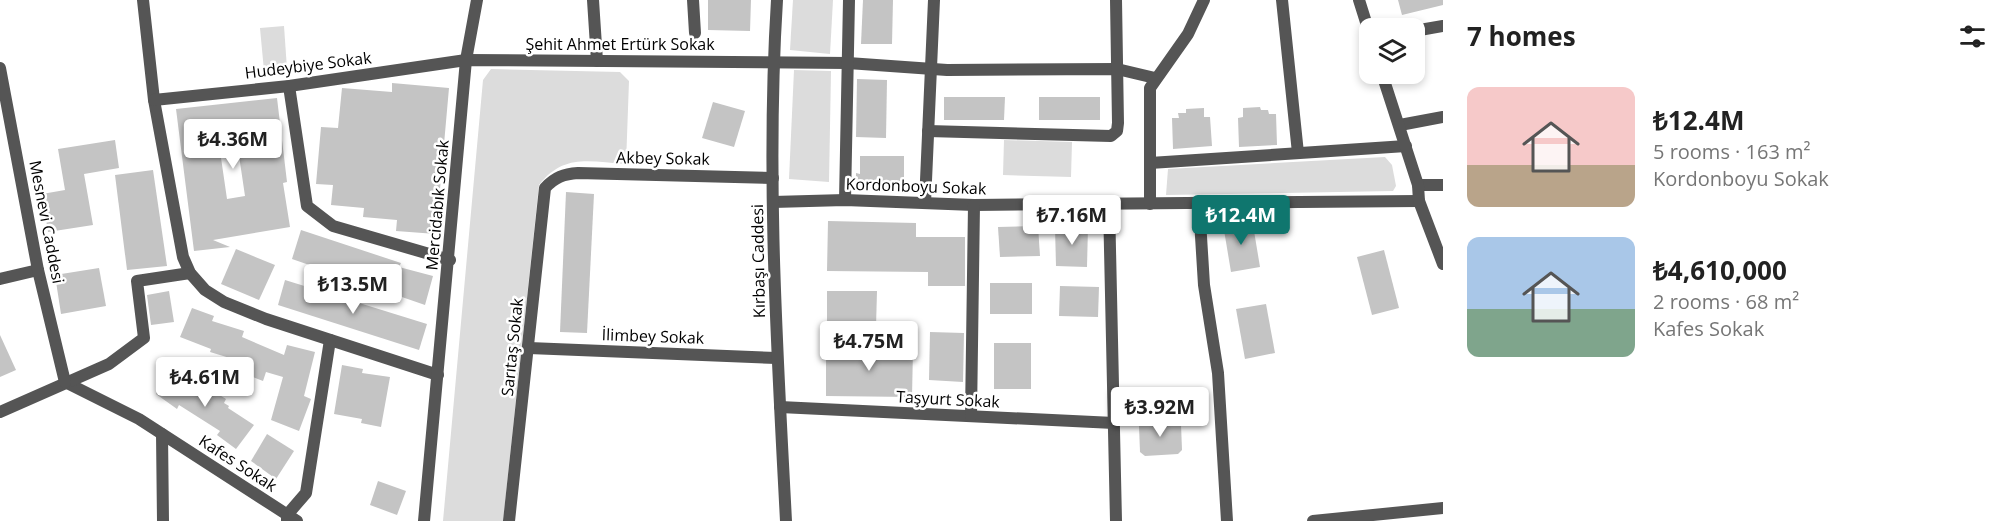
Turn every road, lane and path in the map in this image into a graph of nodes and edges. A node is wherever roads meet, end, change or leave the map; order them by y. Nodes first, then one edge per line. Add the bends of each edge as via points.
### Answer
1 (142, 0) edge
2 (477, 0) edge
3 (593, 0) edge
4 (693, 0) edge
5 (777, 0) edge
6 (849, 0) edge
7 (934, 0) edge
8 (1116, 0) edge
9 (1204, 0) edge
10 (1282, 0) edge
11 (1359, 0) edge
12 (1365, 18) edge
13 (1443, 26) edge
14 (1425, 29) edge
15 (695, 33) dead end
16 (466, 60) junction
17 (597, 61) junction
18 (773, 62) junction
19 (848, 63) junction
20 (0, 68) edge
21 (932, 68) junction
22 (1117, 69) junction
23 (1155, 78) junction
24 (1386, 84) edge
25 (289, 86) junction
26 (154, 100) junction
27 (1443, 117) edge
28 (1400, 125) junction
29 (928, 131) junction
30 (1406, 146) junction
31 (1298, 153) junction
32 (1150, 163) junction
33 (773, 178) junction
34 (553, 180) joint
35 (1418, 185) junction
36 (1443, 185) edge
37 (845, 200) junction
38 (1419, 201) junction
39 (773, 202) junction
40 (925, 204) junction
41 (1109, 204) junction
42 (1150, 204) junction
43 (1199, 204) junction
44 (974, 205) junction
45 (450, 260) junction
46 (1443, 264) edge
47 (38, 270) junction
48 (190, 273) junction
49 (0, 279) edge
50 (330, 340) junction
51 (529, 348) junction
52 (776, 358) junction
53 (438, 375) junction
54 (65, 382) junction
55 (780, 407) junction
56 (0, 412) edge
57 (971, 416) junction
58 (1114, 423) junction
59 (162, 434) junction
60 (1443, 508) edge
61 (1371, 518) edge
62 (290, 519) edge
63 (163, 521) edge
64 (424, 521) edge
65 (509, 521) edge
66 (786, 521) edge
67 (1116, 521) edge
68 (1227, 521) edge
69 (1313, 521) edge

1 - 26 street
2 - 16 street, Mercidabık Sokak
3 - 17 street
4 - 15 street
5 - 18 street, Kırbaşı Caddesi
6 - 19 street
7 - 21 street
8 - 22 street
9 - 23 street via 1188,34
10 - 31 street
11 - 12 street
13 - 14 street
16 - 17 street, Şehit Ahmet Ertürk Sokak
16 - 25 street, Hudeybiye Sokak
16 - 45 street, Mercidabık Sokak
17 - 18 street, Şehit Ahmet Ertürk Sokak
18 - 19 street, Şehit Ahmet Ertürk Sokak
18 - 33 street, Kırbaşı Caddesi
19 - 21 street, Şehit Ahmet Ertürk Sokak
19 - 37 street
20 - 47 street, Mesnevi Caddesi
21 - 22 street, Şehit Ahmet Ertürk Sokak
21 - 29 street
22 - 23 street, Şehit Ahmet Ertürk Sokak
22 - 29 street via 1118,123 1111,136
23 - 32 street via 1150,88
24 - 28 street
25 - 26 street, Hudeybiye Sokak
25 - 45 street via 307,206 333,226
26 - 48 street via 183,257
27 - 28 street
28 - 30 street
29 - 40 street
30 - 31 street
30 - 35 street
31 - 32 street
32 - 42 street
33 - 34 street, Akbey Sokak via 578,173
33 - 39 street, Kırbaşı Caddesi
34 - 51 street, Sarıtaş Sokak via 545,188 543,199
35 - 36 street
35 - 38 street
37 - 39 street, Kordonboyu Sokak
37 - 40 street, Kordonboyu Sokak
38 - 43 street, Kordonboyu Sokak
38 - 46 street
39 - 52 street, Kırbaşı Caddesi
40 - 44 street, Kordonboyu Sokak
41 - 42 street, Kordonboyu Sokak
41 - 44 street, Kordonboyu Sokak
41 - 58 street
42 - 43 street, Kordonboyu Sokak
43 - 68 street via 1204,285 1218,374
44 - 57 street
45 - 53 street, Mercidabık Sokak
47 - 49 street
47 - 54 street, Mesnevi Caddesi
48 - 50 street via 204,290 224,302
48 - 54 street via 137,281 144,338 109,364
50 - 53 street
50 - 62 street via 306,493
51 - 52 street, İlimbey Sokak
51 - 65 street, Sarıtaş Sokak
52 - 55 street, Kırbaşı Caddesi
53 - 64 street, Mercidabık Sokak
54 - 56 street
54 - 59 street, Kafes Sokak
55 - 57 street, Taşyurt Sokak
55 - 66 street, Kırbaşı Caddesi
57 - 58 street, Taşyurt Sokak
58 - 67 street
59 - 62 street, Kafes Sokak
59 - 63 street
60 - 61 street
61 - 69 street

